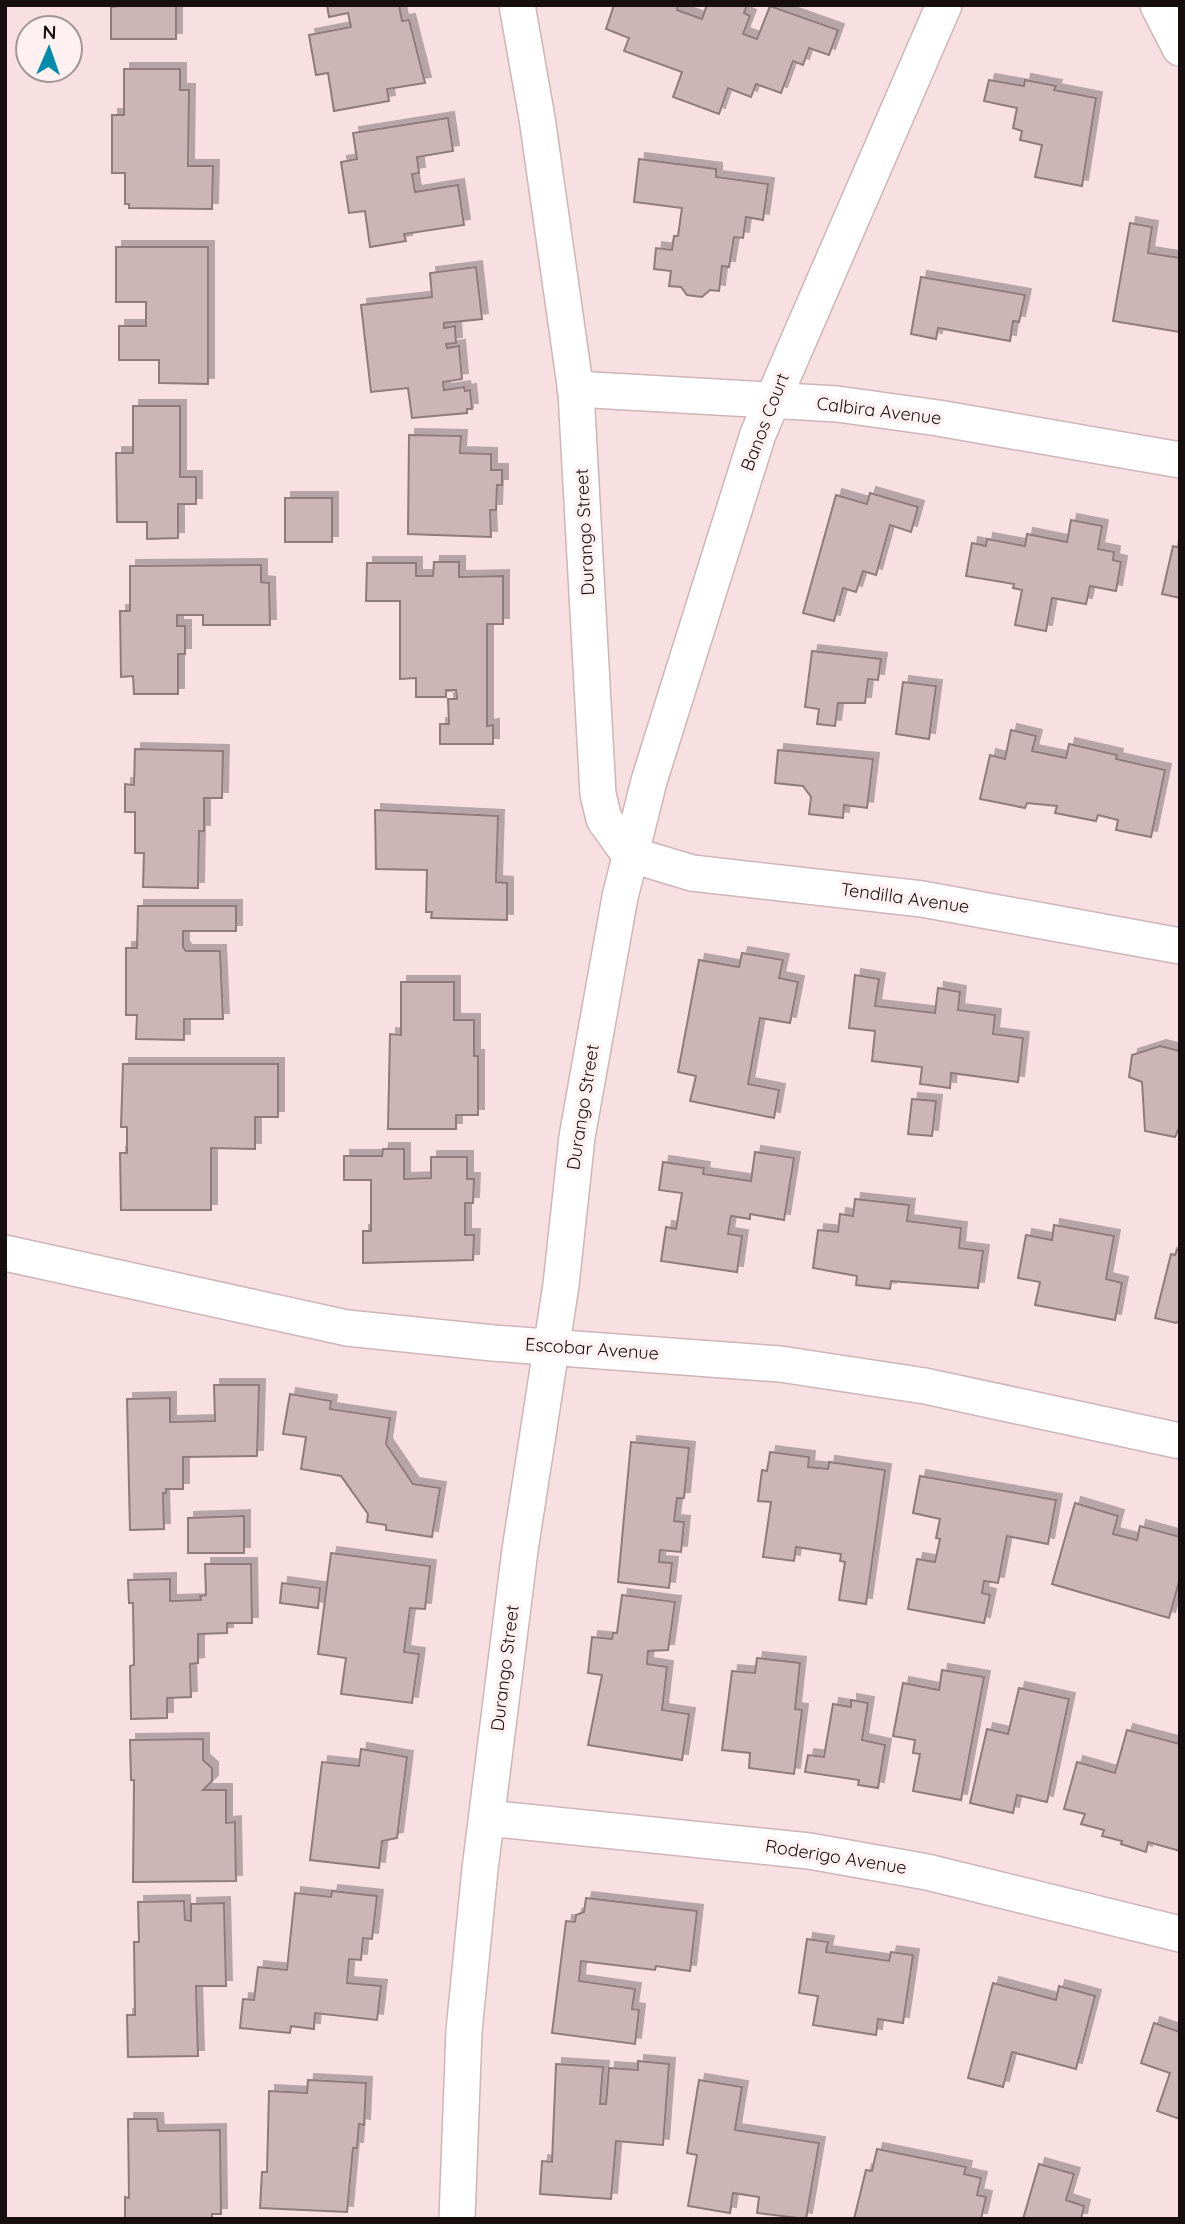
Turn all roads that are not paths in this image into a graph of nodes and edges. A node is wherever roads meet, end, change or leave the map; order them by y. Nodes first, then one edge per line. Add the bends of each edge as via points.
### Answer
1 (517, 5) edge
2 (944, 5) edge
3 (1158, 5) edge
4 (1180, 48) edge
5 (575, 389) junction
6 (773, 399) junction
7 (1180, 460) edge
8 (629, 854) junction
9 (1180, 946) edge
10 (5, 1252) edge
11 (551, 1346) junction
12 (1180, 1441) edge
13 (487, 1818) junction
14 (1180, 1934) edge
15 (457, 2219) edge

1 - 5 street, Durango Street
2 - 6 street, Banos Court
3 - 4 street
5 - 6 street, Calbira Avenue
5 - 8 street, Durango Street via 598,794 604,819
6 - 7 street, Calbira Avenue via 938,418
6 - 8 street, Banos Court via 734,506
8 - 9 street, Tendilla Avenue via 692,873 932,900
8 - 11 street, Durango Street via 589,1062
10 - 11 street, Escobar Avenue via 348,1328
11 - 12 street, Escobar Avenue via 743,1360 866,1376
11 - 13 street, Durango Street
13 - 14 street, Roderigo Avenue via 809,1852 927,1872
13 - 15 street, Durango Street via 464,2031

